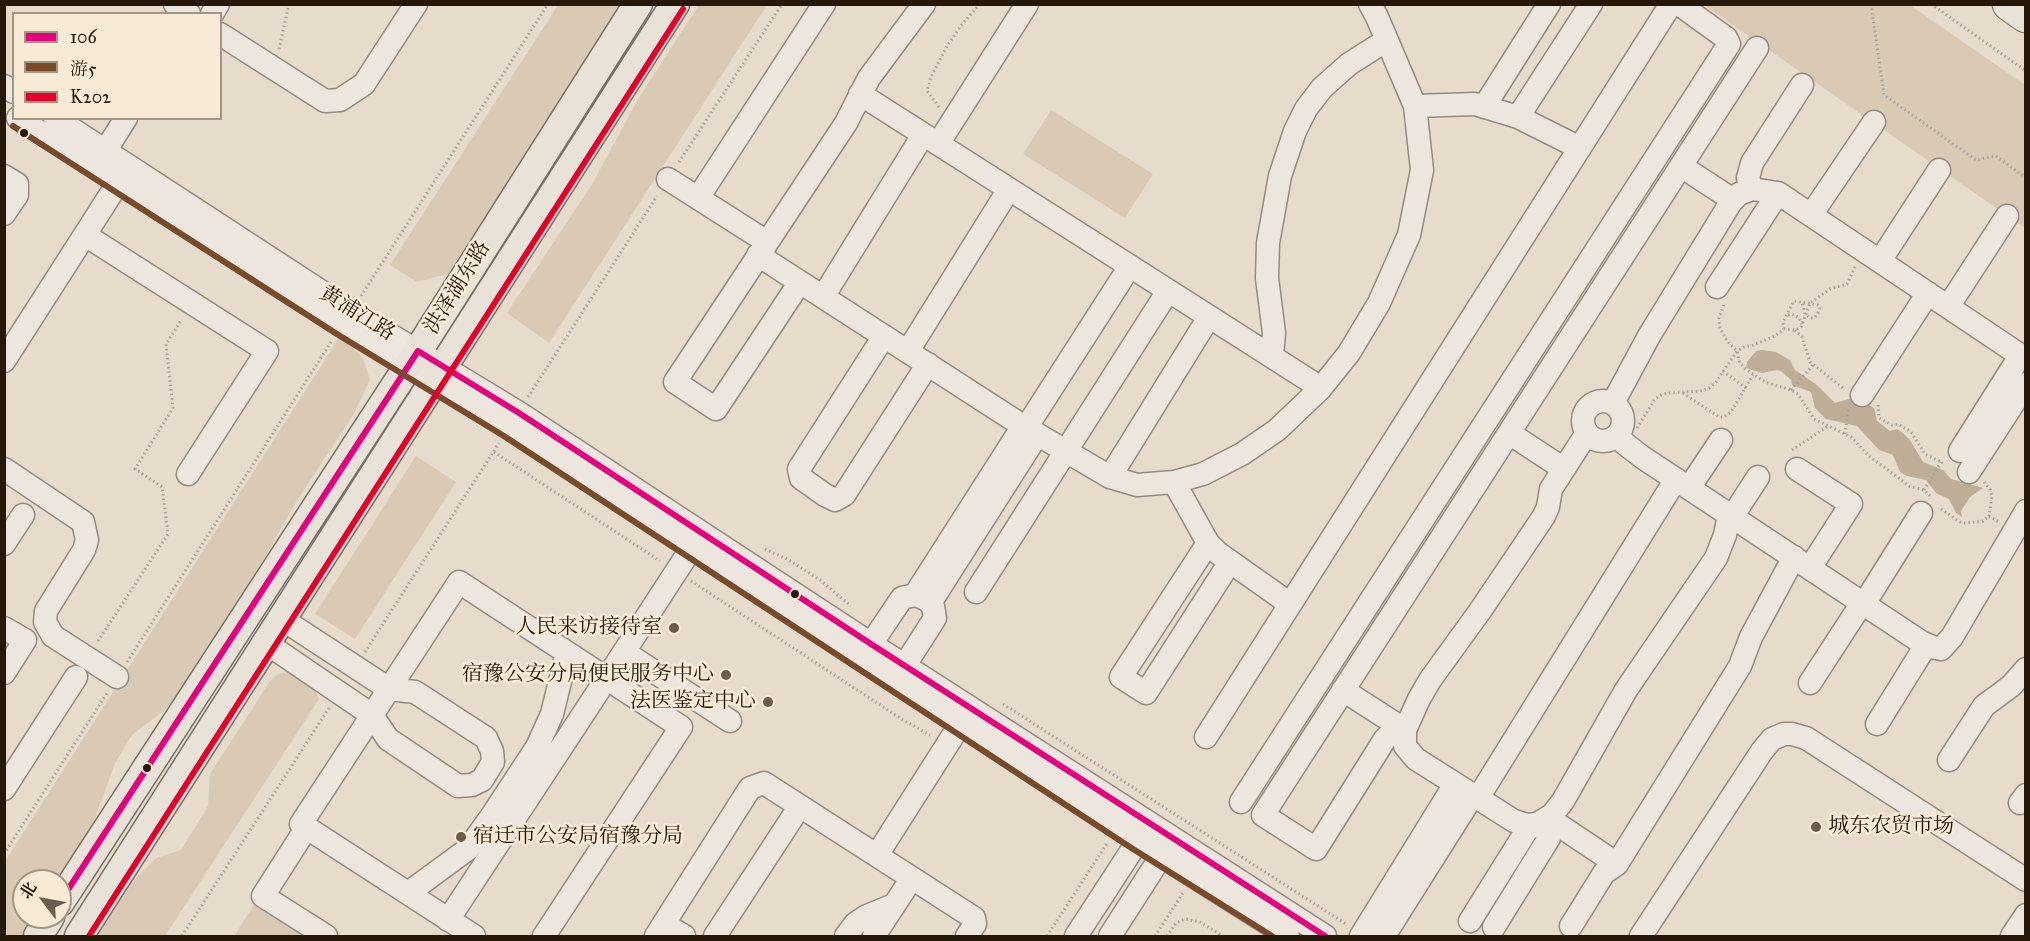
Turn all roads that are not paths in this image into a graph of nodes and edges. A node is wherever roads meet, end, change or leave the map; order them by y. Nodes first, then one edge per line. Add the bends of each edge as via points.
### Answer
1 (416, 4) edge
2 (638, 4) edge
3 (675, 4) edge
4 (824, 4) edge
5 (924, 4) edge
6 (1028, 4) edge
7 (1370, 4) edge
8 (1549, 4) edge
9 (1591, 4) edge
10 (1671, 4) edge
11 (1679, 4) edge
12 (2009, 4) edge
13 (2025, 16) edge
14 (222, 35) edge
15 (1388, 40) junction
16 (1757, 48) dead end
17 (1802, 85) dead end
18 (860, 94) junction
19 (1415, 106) junction
20 (1484, 107) junction
21 (1518, 117) junction
22 (22, 120) edge
23 (57, 120) edge
24 (125, 120) edge
25 (1874, 122) dead end
26 (931, 140) junction
27 (1580, 148) junction
28 (100, 159) junction
29 (1682, 166) junction
30 (1939, 171) dead end
31 (4, 176) edge
32 (668, 178) road end
33 (118, 183) junction
34 (1009, 189) junction
35 (1778, 194) junction
36 (1743, 195) junction
37 (698, 198) junction
38 (4, 214) edge
39 (1811, 215) junction
40 (2007, 216) dead end
41 (85, 235) junction
42 (762, 249) junction
43 (1873, 256) junction
44 (1130, 266) junction
45 (800, 282) junction
46 (1717, 287) dead end
47 (1168, 291) junction
48 (1928, 293) junction
49 (823, 297) junction
50 (1948, 307) junction
51 (1209, 317) junction
52 (347, 319) junction
53 (884, 336) junction
54 (908, 351) junction
55 (2022, 352) edge
56 (1272, 356) junction
57 (413, 359) junction
58 (4, 361) edge
59 (928, 364) junction
60 (438, 374) junction
61 (2025, 384) edge
62 (1321, 388) junction
63 (1862, 395) road end
64 (1613, 402) junction
65 (1029, 430) junction
66 (1509, 433) junction
67 (1587, 433) junction
68 (1623, 439) junction
69 (1721, 440) dead end
70 (1065, 451) junction
71 (1946, 460) road end
72 (4, 469) edge
73 (1563, 469) junction
74 (1797, 469) dead end
75 (1969, 472) road end
76 (188, 474) dead end
77 (1110, 477) junction
78 (1758, 477) dead end
79 (1174, 482) junction
80 (1682, 484) junction
81 (1931, 507) road end
82 (23, 515) dead end
83 (1730, 516) junction
84 (2020, 529) edge
85 (697, 540) junction
86 (1208, 543) junction
87 (4, 544) edge
88 (1230, 562) junction
89 (1802, 563) junction
90 (976, 592) dead end
91 (922, 599) junction
92 (1290, 603) junction
93 (1863, 603) junction
94 (282, 619) junction
95 (4, 628) edge
96 (266, 643) junction
97 (871, 644) junction
98 (1926, 645) junction
99 (624, 652) junction
100 (567, 653) junction
101 (905, 665) junction
102 (82, 667) junction
103 (2025, 669) edge
104 (4, 673) edge
105 (117, 677) road end
106 (606, 679) junction
107 (1810, 683) dead end
108 (389, 689) junction
109 (1343, 690) junction
110 (372, 715) junction
111 (966, 716) junction
112 (730, 721) dead end
113 (1877, 724) dead end
114 (1405, 730) junction
115 (1206, 737) dead end
116 (1949, 759) dead end
117 (4, 789) edge
118 (1468, 793) junction
119 (1241, 802) dead end
120 (800, 806) junction
121 (1538, 822) junction
122 (307, 827) junction
123 (1138, 840) junction
124 (877, 855) junction
125 (1162, 856) junction
126 (1617, 864) junction
127 (912, 878) junction
128 (2025, 880) edge
129 (72, 884) edge
130 (408, 893) junction
131 (2025, 893) edge
132 (894, 905) junction
133 (2025, 915) edge
134 (448, 920) junction
135 (1470, 921) dead end
136 (1571, 926) dead end
137 (1494, 927) dead end
138 (660, 930) edge
139 (79, 936) edge
140 (326, 936) edge
141 (474, 936) edge
142 (544, 936) edge
143 (684, 936) edge
144 (715, 936) edge
145 (846, 936) edge
146 (875, 936) edge
147 (967, 936) edge
148 (1076, 936) edge
149 (1110, 936) edge
150 (1288, 936) edge
151 (1325, 936) edge
152 (1361, 936) edge
153 (1384, 936) edge
154 (1641, 936) edge
155 (1653, 936) edge
156 (2012, 936) edge

1 - 14 street via 364,84 340,100 325,101
2 - 57 main road, 洪泽湖东路
3 - 60 main road, 洪泽湖东路
4 - 37 street
5 - 18 street
6 - 26 street via 954,120
7 - 15 street
8 - 20 street
9 - 21 street
10 - 27 street
11 - 119 street via 1729,44
12 - 13 highway
15 - 19 street
15 - 56 street via 1349,64 1322,88 1295,131 1280,176 1268,243
16 - 29 street
17 - 36 street via 1752,163
18 - 26 street
18 - 42 street via 846,123
19 - 20 street
19 - 62 street via 1422,170 1409,235 1379,303 1349,353
20 - 21 street
21 - 27 street
22 - 28 street, 黄浦江路
23 - 28 street, 黄浦江路
24 - 28 street
25 - 39 street
26 - 34 street
26 - 49 street
27 - 92 street
28 - 33 street, 黄浦江路
28 - 52 street, 黄浦江路
29 - 36 street
29 - 66 street
30 - 43 street
31 - 38 street via 17,184 17,195
32 - 37 street
33 - 41 street
33 - 52 street, 黄浦江路
34 - 44 street
34 - 54 street
35 - 36 street
35 - 39 street
35 - 46 street
36 - 64 street via 1649,336
37 - 42 street
39 - 43 street
40 - 50 street
41 - 58 street
41 - 76 street via 267,351
42 - 45 street
42 - 45 street via 675,382 716,409
43 - 48 street
44 - 47 street
44 - 65 street
45 - 49 street
47 - 51 street
47 - 70 street
48 - 50 street
48 - 63 street
49 - 53 street
50 - 55 street
51 - 56 street
51 - 77 street
52 - 57 street, 黄浦江路
53 - 54 street
53 - 59 street via 799,469 801,478 825,495 835,500 844,495
54 - 59 street
55 - 71 street
56 - 62 street
57 - 60 street, 黄浦江路
57 - 129 main road, 洪泽湖东路
59 - 65 street
60 - 85 street, 黄浦江路
60 - 94 main road, 洪泽湖东路
61 - 75 street
62 - 79 street via 1278,430 1242,454 1203,474
64 - 67 street via 1600,400 1588,407 1583,420
64 - 68 street via 1622,411
65 - 70 street
65 - 91 street
66 - 73 street
66 - 109 street
67 - 68 street via 1603,441
67 - 73 street
68 - 80 street
69 - 80 street
70 - 77 street
70 - 90 street
72 - 102 street via 84,522 84,550 46,611 45,622
73 - 114 street via 1551,489 1544,516 1430,680
74 - 89 street via 1851,504
77 - 79 street via 1137,484
78 - 83 street
79 - 86 street
80 - 83 street
80 - 118 street
81 - 93 street
82 - 87 street
83 - 89 street
83 - 121 street via 1716,558 1626,690 1563,801
84 - 98 street via 1952,638 1941,649
85 - 97 street, 黄浦江路
85 - 99 street
85 - 111 street, 黄浦江路
86 - 88 street
86 - 88 street via 1121,677 1146,693
88 - 92 street
89 - 93 street
89 - 126 street via 1751,637 1740,666
91 - 97 street via 902,598
91 - 101 street via 933,606 935,618
92 - 115 street
93 - 98 street
93 - 107 street
94 - 96 main road, 洪泽湖东路
94 - 108 street
95 - 104 street via 25,640
96 - 110 street
96 - 139 main road, 洪泽湖东路
97 - 101 street, 黄浦江路
98 - 113 street
99 - 106 street
99 - 112 street
100 - 106 street
100 - 108 street via 459,582
100 - 130 street via 552,714 537,747 491,817 468,849
101 - 111 street, 黄浦江路
102 - 105 street
102 - 117 street
103 - 116 street via 2011,686 1984,706
106 - 134 street
106 - 142 street via 681,727
108 - 110 street
108 - 110 street via 415,692 486,738 492,762 482,780 458,786 388,739
109 - 114 street
109 - 114 street via 1263,815 1316,849 1385,739 1393,731
110 - 122 street via 302,824
111 - 123 street, 黄浦江路 via 1123,818
111 - 124 street
114 - 118 street via 1409,753
118 - 121 street via 1514,821
118 - 152 street
118 - 153 street
120 - 124 street
120 - 138 street via 764,783 750,788
120 - 144 street
121 - 126 street
121 - 135 street
121 - 137 street via 1549,838
122 - 130 street
122 - 140 street via 263,896
123 - 125 street, 黄浦江路
123 - 148 street
124 - 127 street
125 - 149 street
125 - 150 street, 黄浦江路 via 1189,885
125 - 151 street, 黄浦江路
126 - 136 street via 1604,873
127 - 132 street
127 - 147 street via 974,918 975,924
128 - 154 street via 1806,738 1784,734 1772,739 1762,751
130 - 134 street
131 - 155 street via 1806,750 1788,747 1766,760
132 - 145 street via 867,916
132 - 146 street
133 - 156 street
134 - 141 street
138 - 143 street

